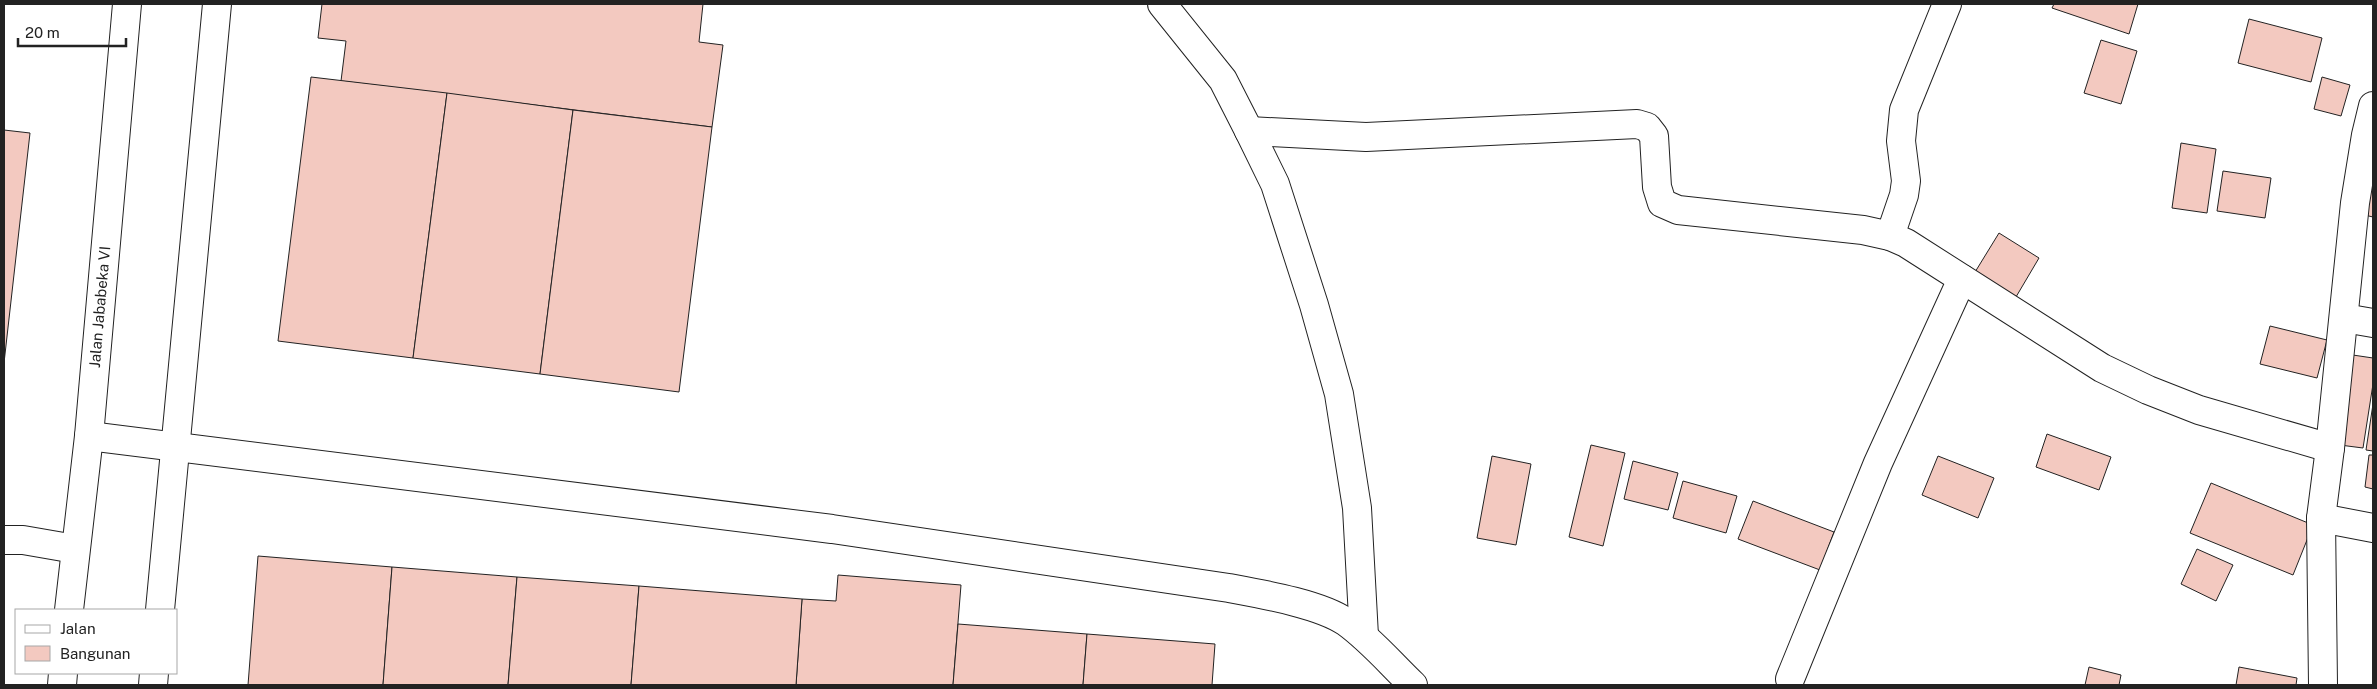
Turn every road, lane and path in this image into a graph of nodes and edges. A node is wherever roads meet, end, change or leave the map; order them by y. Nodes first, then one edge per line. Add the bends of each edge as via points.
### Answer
1 (127, 4) edge
2 (217, 4) edge
3 (1162, 4) edge
4 (1947, 4) edge
5 (2373, 106) edge
6 (1249, 131) junction
7 (1890, 236) junction
8 (1962, 279) junction
9 (2344, 318) junction
10 (2373, 323) edge
11 (89, 436) junction
12 (174, 446) junction
13 (2330, 448) junction
14 (2321, 518) junction
15 (2373, 528) edge
16 (4, 540) edge
17 (75, 549) junction
18 (69, 609) edge
19 (160, 609) edge
20 (1364, 636) junction
21 (1790, 679) dead end
22 (1412, 685) edge
23 (2323, 685) edge

1 - 11 street, Jalan Jababeka VI
2 - 12 street
3 - 6 street via 1223,80
4 - 7 street via 1904,110 1902,142 1906,181
5 - 9 street via 2356,203
6 - 7 street via 1366,137 1637,124 1647,127 1654,136 1657,187 1662,203 1678,210 1863,230
6 - 20 street via 1275,184 1339,394 1357,508
7 - 8 street
8 - 13 street via 2102,368 2148,390 2199,410
8 - 21 street via 1878,463
9 - 10 street
9 - 13 street
11 - 12 street
11 - 17 street, Jalan Jababeka VI
12 - 19 street
12 - 20 street via 832,529 1229,588 1314,608 1344,621
13 - 14 street
14 - 15 street
14 - 23 street
16 - 17 street
17 - 18 street, Jalan Jababeka VI
20 - 22 street

